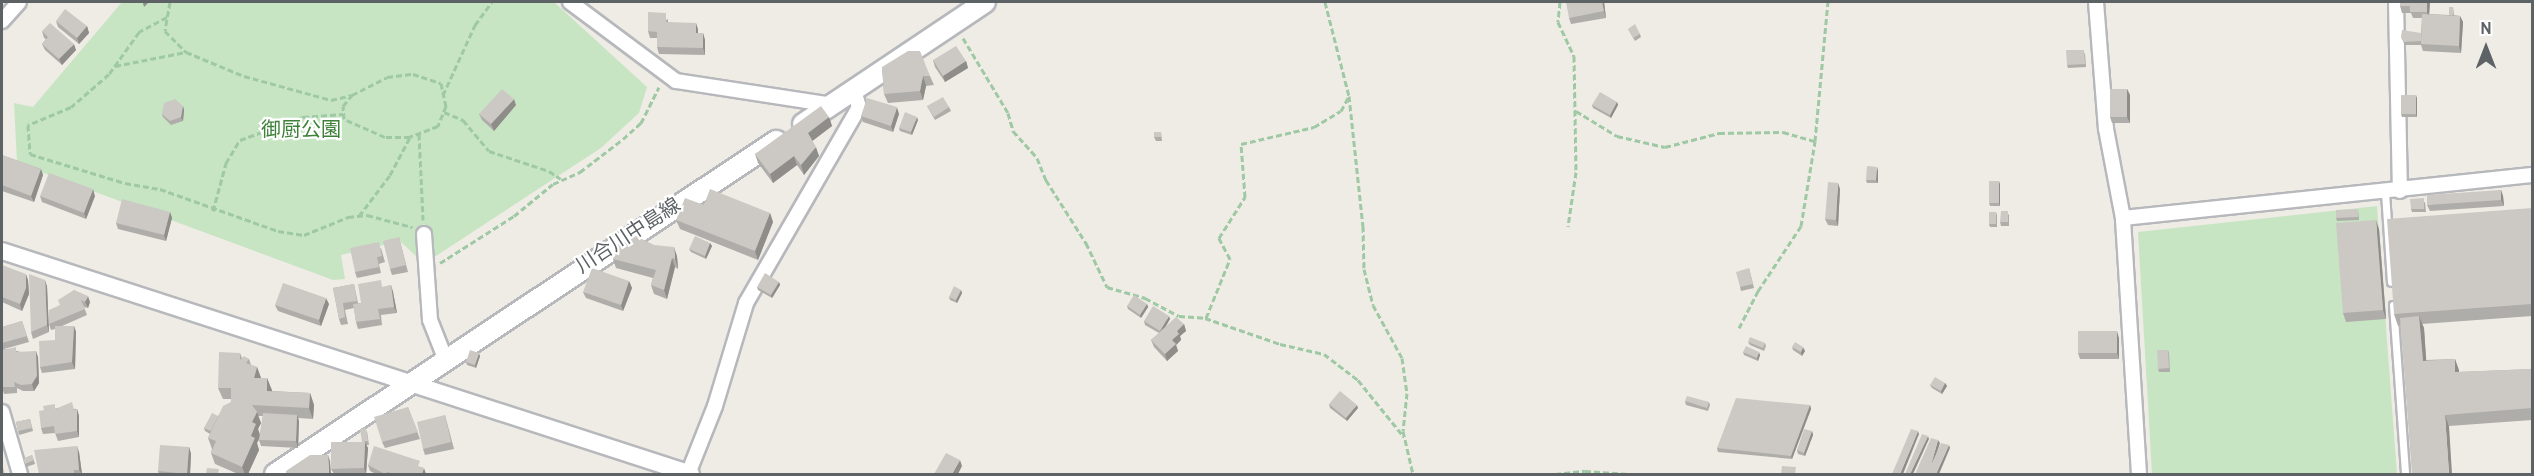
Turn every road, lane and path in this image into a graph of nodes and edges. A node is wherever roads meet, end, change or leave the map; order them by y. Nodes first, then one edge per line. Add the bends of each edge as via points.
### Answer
1 (19, 2) edge
2 (170, 2) edge
3 (492, 2) edge
4 (570, 2) edge
5 (985, 2) edge
6 (1325, 2) edge
7 (1560, 2) edge
8 (1828, 2) edge
9 (2096, 2) edge
10 (2396, 2) edge
11 (168, 18) junction
12 (2, 21) edge
13 (955, 23) junction
14 (186, 52) junction
15 (115, 66) junction
16 (665, 72) junction
17 (854, 91) junction
18 (443, 94) junction
19 (352, 95) junction
20 (1349, 96) junction
21 (832, 105) junction
22 (1576, 111) junction
23 (444, 112) junction
24 (343, 114) junction
25 (419, 134) junction
26 (410, 138) junction
27 (1815, 141) junction
28 (2532, 175) edge
29 (561, 180) junction
30 (2400, 191) junction
31 (2385, 192) junction
32 (213, 211) junction
33 (359, 216) junction
34 (2123, 218) junction
35 (2399, 220) edge
36 (2387, 221) junction
37 (1568, 226) dead end
38 (424, 234) junction
39 (2, 251) edge
40 (424, 270) junction
41 (1206, 318) junction
42 (1739, 328) dead end
43 (445, 358) junction
44 (410, 382) junction
45 (2, 412) edge
46 (1404, 437) junction
47 (21, 474) edge
48 (275, 474) edge
49 (689, 474) edge
50 (1413, 474) edge
51 (1555, 474) edge
52 (1629, 474) edge
53 (2139, 474) edge
54 (2405, 474) edge

1 - 12 street
2 - 11 path
3 - 18 path via 475,25
4 - 16 street
5 - 13 main road, 川合川中島線
6 - 20 path
7 - 22 path via 1558,22 1574,56
8 - 27 path
9 - 34 street via 2106,129
10 - 30 street
11 - 14 path via 165,31
11 - 15 path via 140,32
13 - 17 main road, 川合川中島線
13 - 41 path via 1008,113 1013,131 1037,158 1046,180 1086,243 1107,287 1145,298 1179,316
14 - 15 path
14 - 19 path via 309,96 331,100
15 - 32 path via 71,106 28,125 30,154 125,183 160,189
16 - 21 street via 676,81
16 - 29 path via 641,123 580,172
17 - 21 main road, 川合川中島線
17 - 49 street via 859,107 746,303 715,406
18 - 19 path via 441,83 413,74 387,77
18 - 23 path
19 - 24 path via 343,106
20 - 41 path via 1341,111 1314,127 1241,144 1245,197 1219,238 1230,259
20 - 46 path via 1364,226 1364,268 1373,305 1402,358 1407,393
21 - 43 main road, 川合川中島線
22 - 27 path via 1617,136 1665,147 1719,133 1783,132
22 - 37 path via 1576,172
23 - 25 path via 438,126
23 - 29 path via 463,120 489,151 549,171
24 - 26 path via 344,119 385,137
24 - 32 path via 303,117 240,140 226,163
25 - 26 path
25 - 38 path
26 - 33 path via 390,175
27 - 42 path via 1801,226
28 - 30 street
29 - 40 path via 451,258
30 - 31 street
31 - 34 street
31 - 36 lane
32 - 33 path via 304,235
33 - 38 path via 393,219
34 - 53 street
35 - 36 lane
36 - 54 lane
38 - 40 street
39 - 44 street
40 - 43 street via 430,320
41 - 46 path via 1324,354 1358,380
43 - 44 main road, 川合川中島線
44 - 48 main road, 川合川中島線
44 - 49 street
45 - 47 street
46 - 50 path
51 - 52 path

